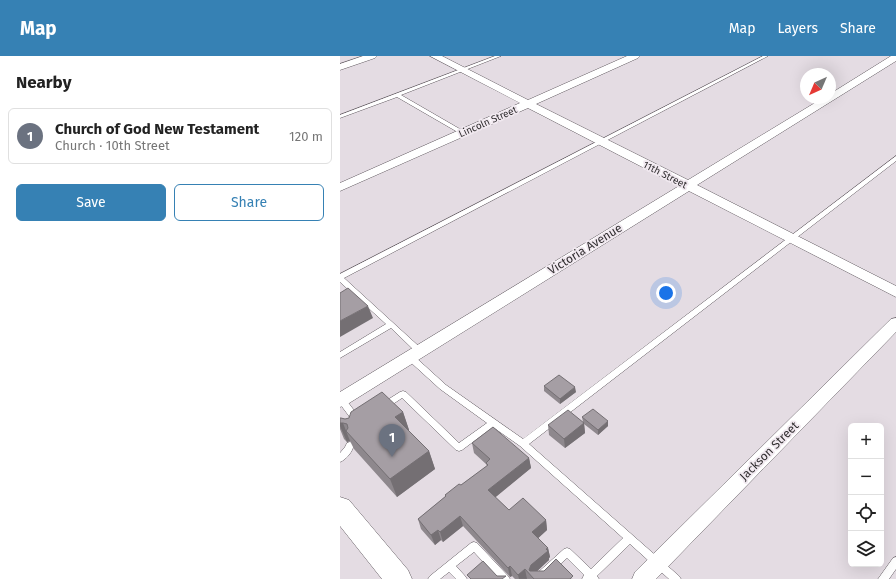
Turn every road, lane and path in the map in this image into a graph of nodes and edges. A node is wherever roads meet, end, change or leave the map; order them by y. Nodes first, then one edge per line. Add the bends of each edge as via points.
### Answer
1 (372, 56) edge
2 (435, 56) edge
3 (499, 56) edge
4 (635, 56) edge
5 (766, 56) edge
6 (896, 57) edge
7 (340, 67) edge
8 (462, 70) junction
9 (836, 94) edge
10 (398, 95) junction
11 (528, 104) junction
12 (820, 104) edge
13 (340, 117) edge
14 (463, 133) junction
15 (602, 142) junction
16 (896, 158) edge
17 (687, 186) junction
18 (340, 187) edge
19 (790, 238) junction
20 (340, 278) edge
21 (896, 292) edge
22 (896, 323) edge
23 (391, 325) junction
24 (415, 354) junction
25 (340, 355) edge
26 (341, 400) edge
27 (378, 410) edge
28 (493, 423) junction
29 (356, 426) edge
30 (523, 444) junction
31 (350, 446) edge
32 (340, 458) edge
33 (340, 508) edge
34 (630, 538) junction
35 (896, 561) edge
36 (658, 563) junction
37 (450, 566) junction
38 (590, 578) edge
39 (398, 579) edge
40 (433, 579) edge
41 (462, 579) edge
42 (505, 579) edge
43 (537, 579) edge
44 (642, 579) edge
45 (676, 579) edge
46 (883, 579) edge

1 - 7 street
2 - 8 street, 11th Street
3 - 8 lane
4 - 11 street, Lincoln Street
5 - 15 lane
6 - 9 street, Victoria Avenue
8 - 10 lane
8 - 11 street, 11th Street
10 - 13 lane
10 - 14 lane
11 - 14 street, Lincoln Street
11 - 15 street, 11th Street
12 - 17 street, Victoria Avenue
14 - 18 street, Lincoln Street
15 - 17 street, 11th Street
15 - 20 lane
16 - 19 lane
17 - 19 street, 11th Street
17 - 24 street, Victoria Avenue
19 - 21 street, 11th Street
19 - 30 lane
20 - 23 lane
22 - 36 street, Jackson Street
23 - 24 lane
23 - 25 lane
24 - 26 street, Victoria Avenue
24 - 28 lane via 443,387
26 - 29 lane via 353,415
27 - 28 lane via 403,394 459,448
28 - 30 lane
30 - 34 lane
31 - 32 lane
33 - 39 street
34 - 36 lane
34 - 38 lane
35 - 46 lane
36 - 44 street, Jackson Street
36 - 45 lane
37 - 40 lane
37 - 41 lane
37 - 42 lane via 474,546
38 - 43 lane via 567,552

